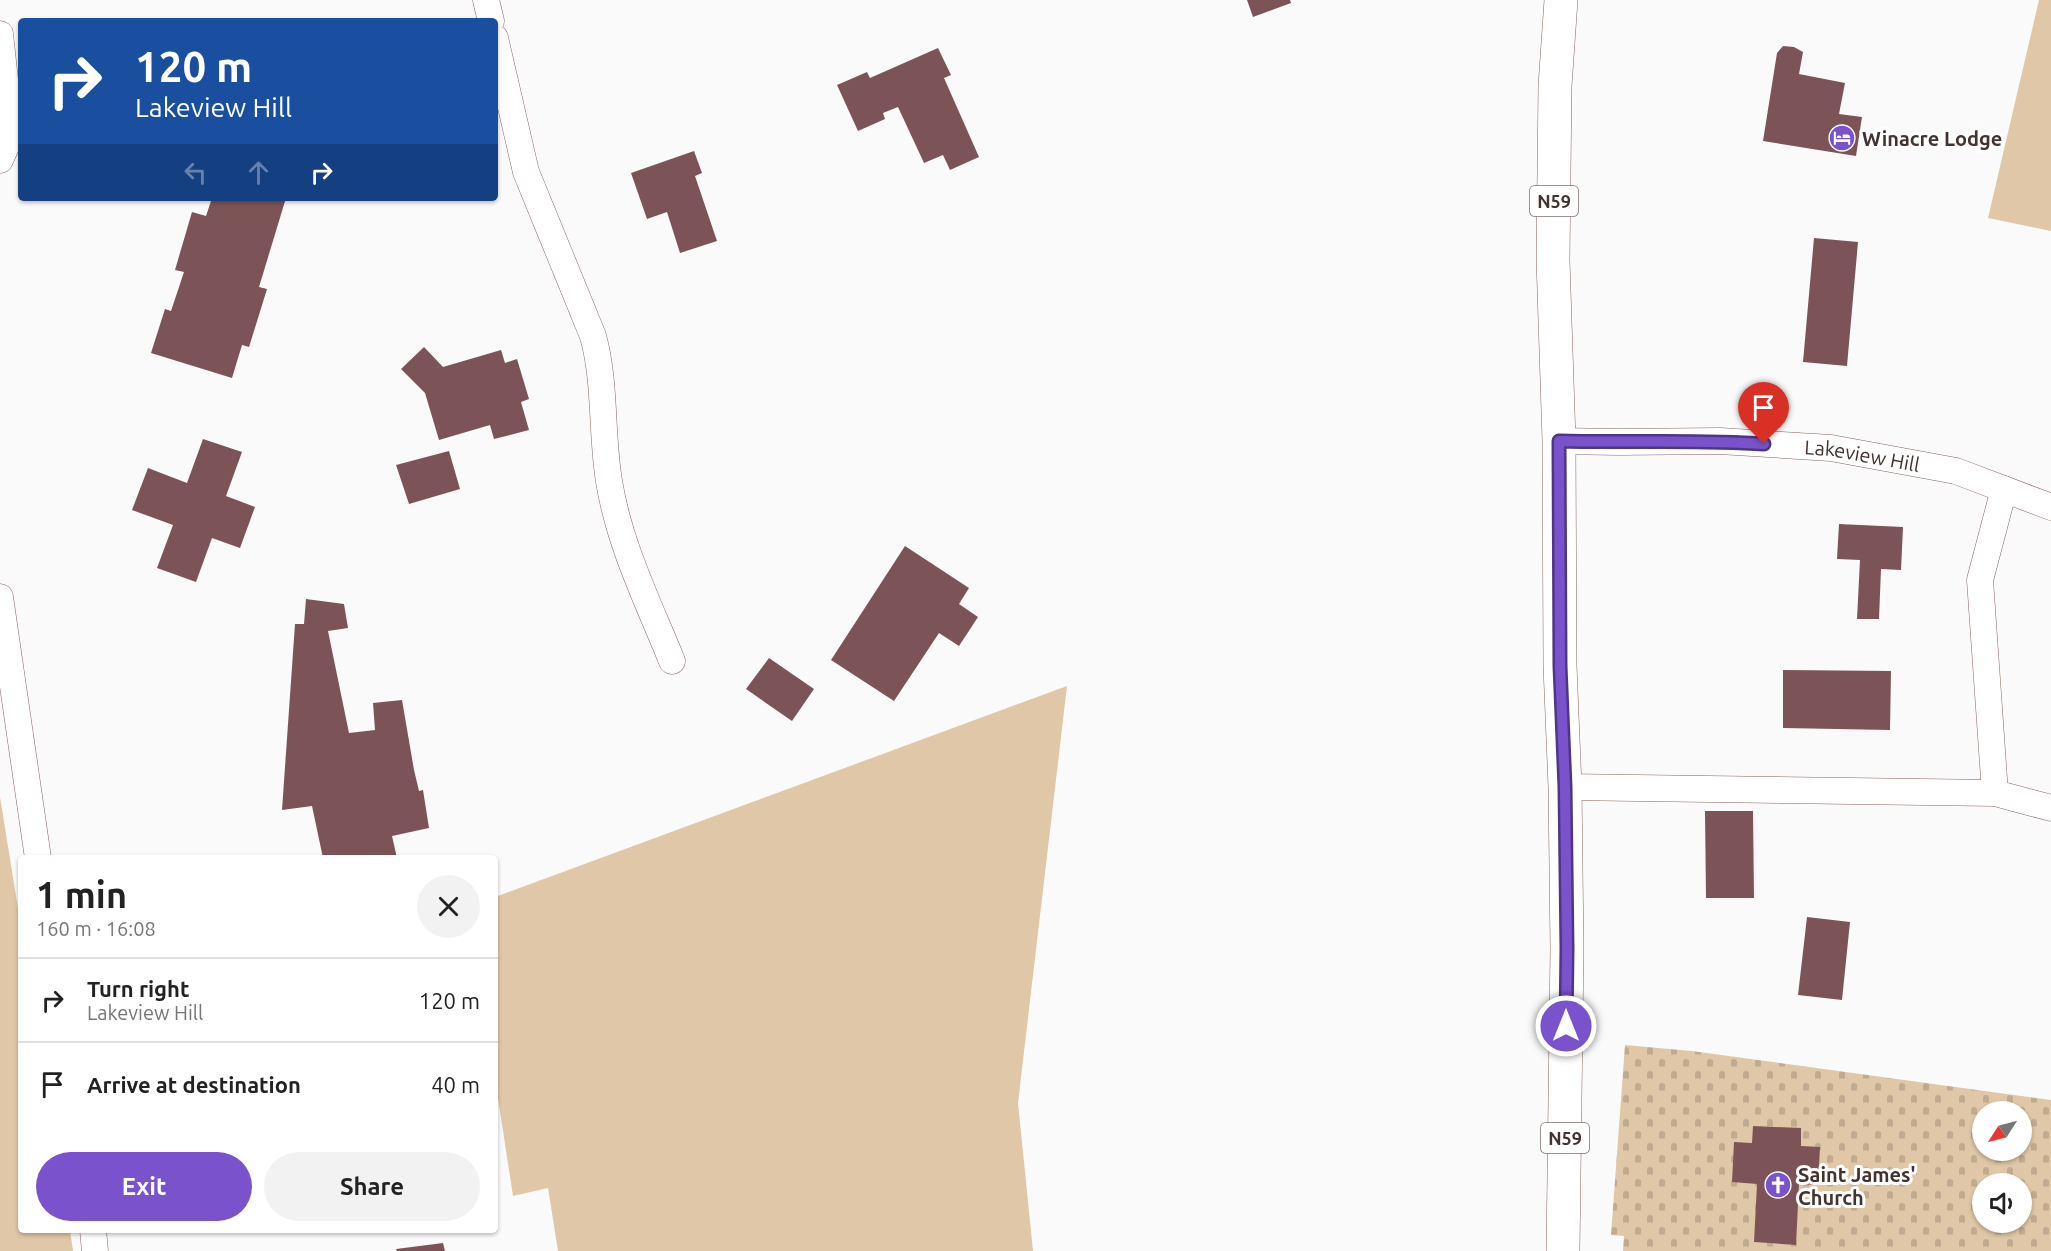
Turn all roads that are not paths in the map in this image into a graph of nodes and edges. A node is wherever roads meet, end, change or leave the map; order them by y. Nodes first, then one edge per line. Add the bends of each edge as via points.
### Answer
1 (486, 0) edge
2 (1561, 0) edge
3 (490, 18) edge
4 (0, 34) edge
5 (498, 51) edge
6 (0, 160) edge
7 (1559, 441) junction
8 (2004, 489) junction
9 (2051, 507) edge
10 (0, 597) edge
11 (672, 661) dead end
12 (1565, 787) junction
13 (1995, 793) junction
14 (2051, 808) edge
15 (39, 855) edge
16 (93, 1233) edge
17 (95, 1251) edge
18 (1563, 1251) edge

1 - 3 street
2 - 7 main road, N59 via 1555,86 1553,260
4 - 6 street via 11,135
5 - 11 street via 526,172 593,336 616,520
7 - 8 street, Lakeview Hill via 1720,441 1831,448 1956,471
7 - 12 main road, N59
8 - 9 street, Lakeview Hill
8 - 13 street via 1980,580
10 - 15 street
12 - 13 street
12 - 18 main road, N59
13 - 14 street
16 - 17 street

